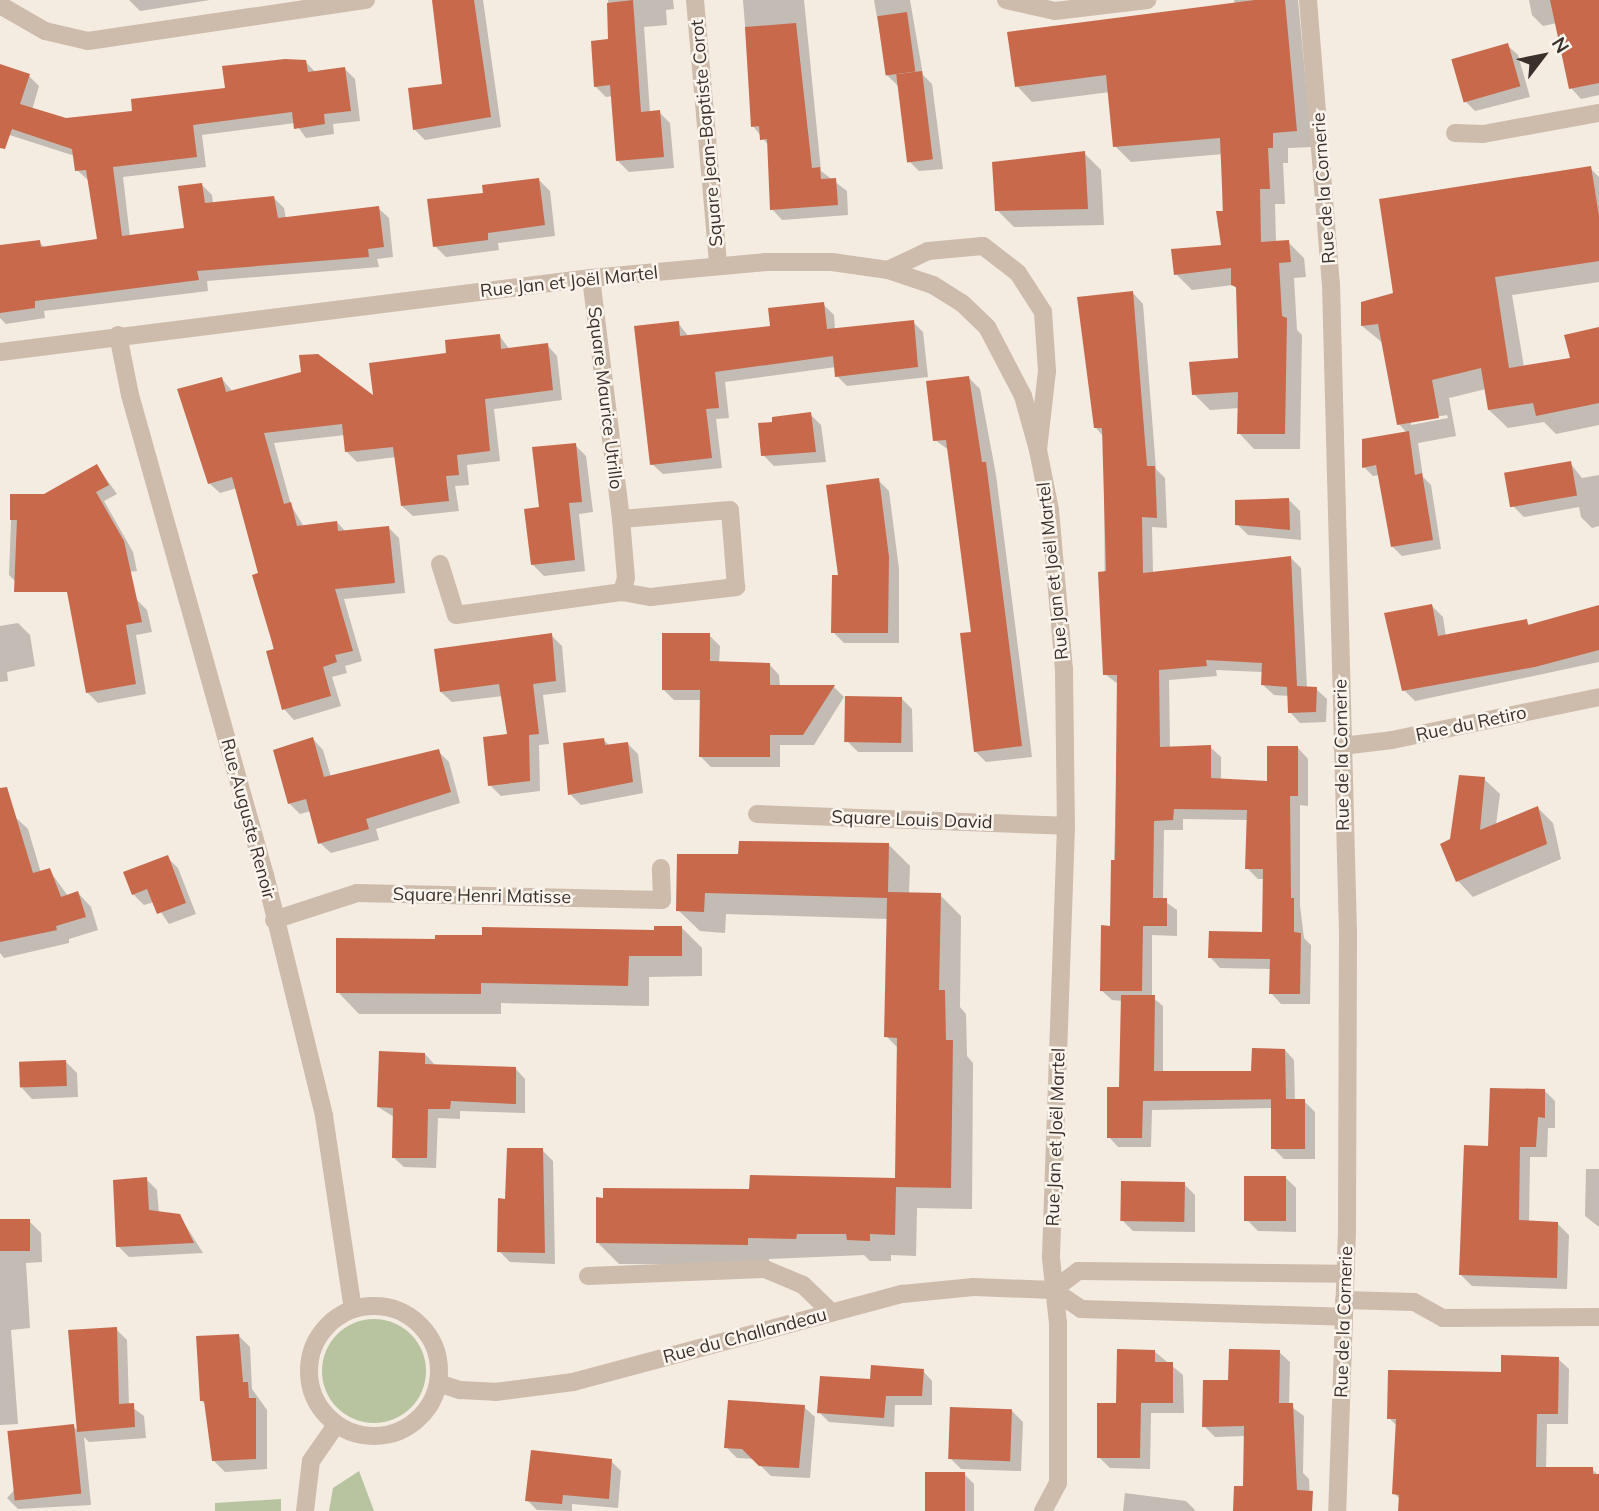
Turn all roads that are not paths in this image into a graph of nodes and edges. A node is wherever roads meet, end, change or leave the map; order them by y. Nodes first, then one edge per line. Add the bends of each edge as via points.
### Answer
1 (366, 0) edge
2 (695, 0) edge
3 (1006, 0) edge
4 (1147, 0) edge
5 (1308, 0) edge
6 (0, 5) edge
7 (298, 6) edge
8 (1599, 113) edge
9 (1455, 134) dead end
10 (718, 265) junction
11 (888, 270) junction
12 (591, 278) junction
13 (118, 335) junction
14 (0, 352) edge
15 (1038, 450) junction
16 (621, 519) junction
17 (440, 564) dead end
18 (622, 592) junction
19 (1599, 697) edge
20 (1342, 746) junction
21 (757, 814) dead end
22 (1066, 825) junction
23 (661, 868) dead end
24 (274, 920) junction
25 (1344, 1274) junction
26 (588, 1276) dead end
27 (1053, 1290) junction
28 (1344, 1308) junction
29 (353, 1309) junction
30 (832, 1313) junction
31 (1599, 1317) edge
32 (438, 1383) junction
33 (336, 1424) junction
34 (305, 1511) edge
35 (1043, 1511) edge
36 (1337, 1511) edge

1 - 7 street
2 - 10 street, Square Jean-Baptiste Corot
3 - 4 street via 1055,11
5 - 20 street, Rue de la Cornerie via 1330,271
6 - 7 street via 45,31 88,41
8 - 9 street via 1483,134
10 - 11 street, Rue Jan et Joël Martel via 832,262
10 - 12 street, Rue Jan et Joël Martel
11 - 15 street, Rue Jan et Joël Martel via 933,285 962,303 987,327 1023,396
11 - 15 street via 928,251 984,246 1018,272 1044,312 1047,371
12 - 13 street, Rue Jan et Joël Martel
12 - 16 street, Square Maurice Utrillo
13 - 14 street, Rue Jan et Joël Martel
13 - 24 street, Rue Auguste Renoir via 130,395
15 - 22 street, Rue Jan et Joël Martel via 1050,510 1064,669
16 - 18 street, Square Maurice Utrillo via 626,578
16 - 18 street via 730,510 736,587 651,597
17 - 18 street via 456,615
19 - 20 street, Rue du Retiro
20 - 25 street, Rue de la Cornerie via 1348,935
21 - 22 street, Square Louis David
22 - 27 street, Rue Jan et Joël Martel
23 - 24 street, Square Henri Matisse via 662,900 357,893
24 - 29 street, Rue Auguste Renoir via 324,1116
25 - 27 street via 1078,1271
25 - 28 street, Rue de la Cornerie
26 - 30 street via 765,1269 803,1285
27 - 28 street via 1081,1309
27 - 30 street, Rue du Challandeau via 974,1287 902,1294
27 - 35 street, Rue Jan et Joël Martel via 1058,1323 1058,1483
28 - 31 street via 1415,1303 1443,1318
28 - 36 street, Rue de la Cornerie
29 - 32 street via 382,1307 410,1317 430,1339
29 - 33 street via 327,1326 311,1354 313,1393
30 - 32 street, Rue du Challandeau via 537,1389 460,1390
32 - 33 street via 426,1409 398,1431 363,1435
33 - 34 street via 311,1461

